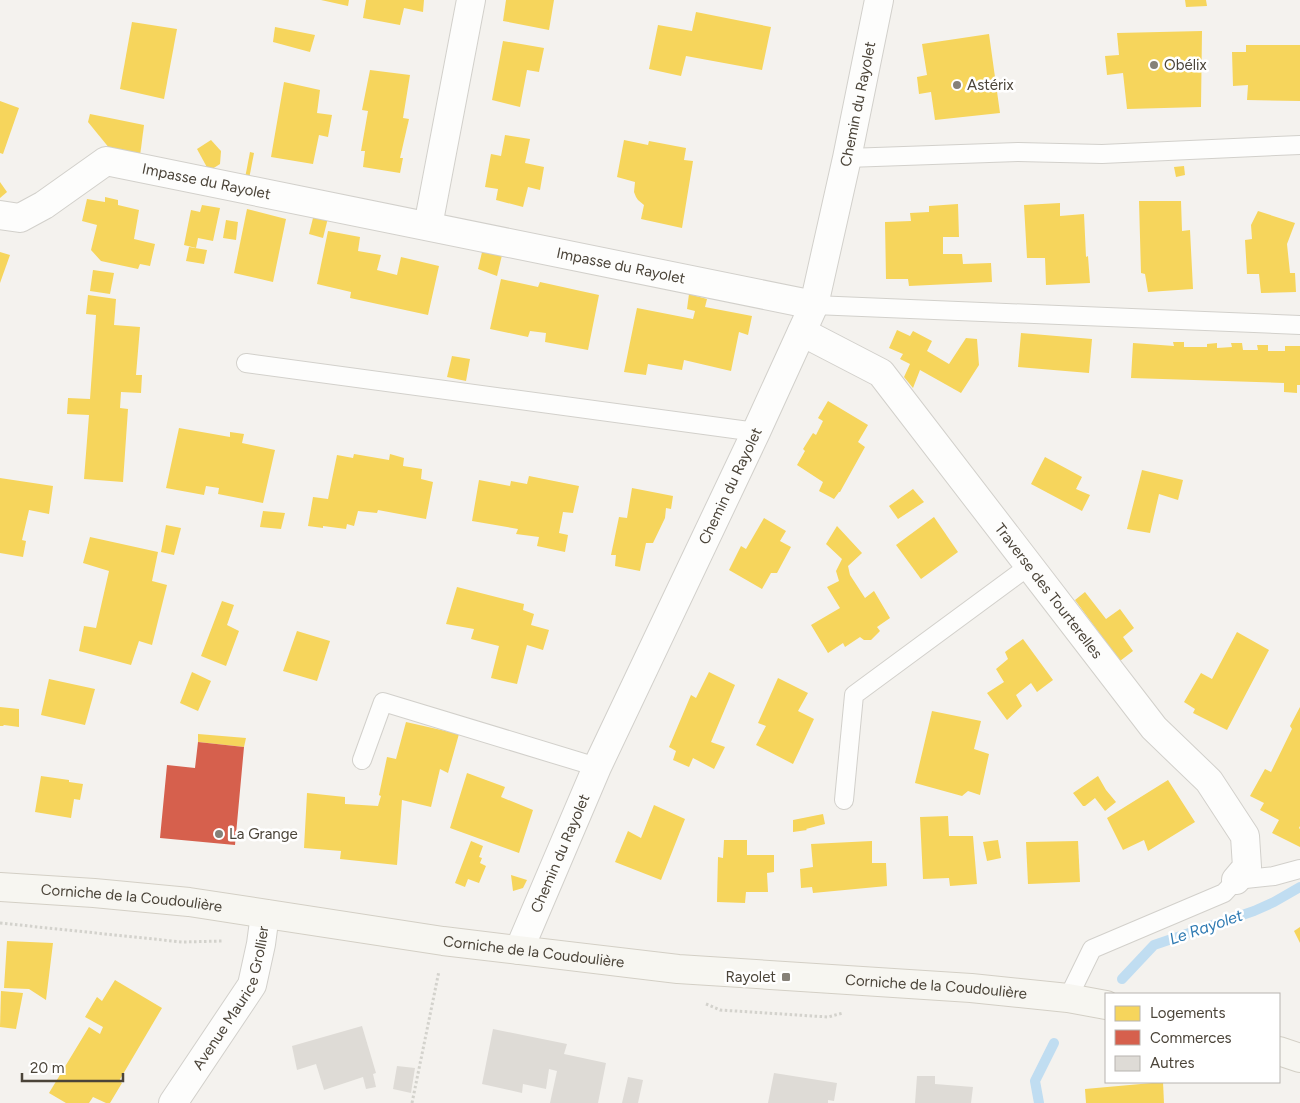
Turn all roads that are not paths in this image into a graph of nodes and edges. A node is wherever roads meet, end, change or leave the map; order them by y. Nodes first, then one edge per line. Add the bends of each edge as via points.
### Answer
1 (471, 0) edge
2 (879, 0) edge
3 (1300, 145) edge
4 (847, 158) junction
5 (0, 215) edge
6 (428, 226) junction
7 (814, 305) junction
8 (1300, 324) edge
9 (802, 332) junction
10 (246, 363) dead end
11 (756, 432) junction
12 (1029, 566) junction
13 (362, 760) dead end
14 (597, 767) junction
15 (844, 800) dead end
16 (1300, 869) edge
17 (1236, 880) junction
18 (0, 887) edge
19 (265, 914) junction
20 (518, 950) junction
21 (1068, 998) junction
22 (1105, 1005) edge
23 (1280, 1051) edge
24 (1300, 1058) edge
25 (173, 1103) edge

1 - 6 street
2 - 4 street, Chemin du Rayolet
3 - 4 lane via 1102,154 1018,152
4 - 7 street, Chemin du Rayolet
5 - 6 street, Impasse du Rayolet via 20,218 106,161
6 - 7 street, Impasse du Rayolet
7 - 8 lane
7 - 9 street, Chemin du Rayolet
9 - 11 street, Chemin du Rayolet
9 - 12 street, Traverse des Tourterelles via 881,373
10 - 11 lane
11 - 14 street, Chemin du Rayolet
12 - 15 lane via 854,695
12 - 17 street, Traverse des Tourterelles via 1154,728 1209,781 1245,836 1247,867
13 - 14 lane via 383,702
14 - 20 street, Chemin du Rayolet
16 - 17 lane
17 - 21 lane via 1224,893 1092,949
18 - 19 main road, Corniche de la Coudoulière via 189,902
19 - 20 main road, Corniche de la Coudoulière
19 - 25 street, Avenue Maurice Grollier via 252,985
20 - 21 main road, Corniche de la Coudoulière via 678,969 972,988
21 - 22 main road, Corniche de la Coudoulière
23 - 24 main road

